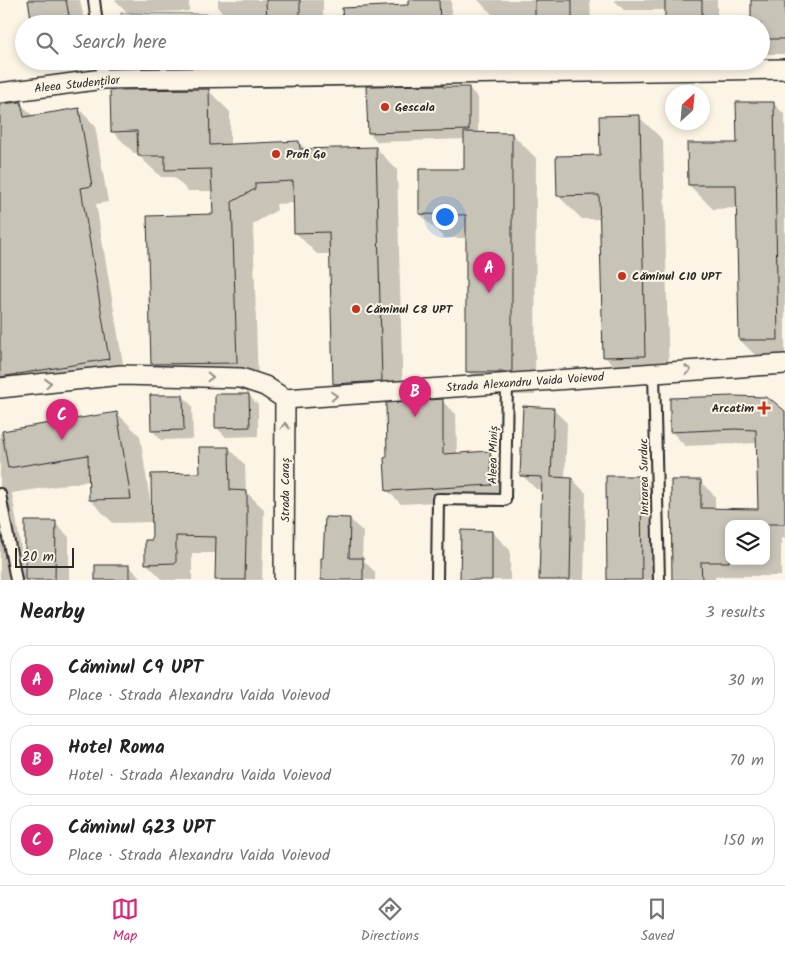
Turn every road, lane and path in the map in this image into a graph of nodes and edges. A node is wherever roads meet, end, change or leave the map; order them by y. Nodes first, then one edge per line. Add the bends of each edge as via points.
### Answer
1 (94, 0) edge
2 (96, 15) edge
3 (770, 69) edge
4 (785, 69) edge
5 (102, 70) edge
6 (0, 93) edge
7 (785, 364) edge
8 (654, 373) junction
9 (507, 383) junction
10 (0, 388) edge
11 (285, 399) junction
12 (0, 494) edge
13 (16, 580) edge
14 (284, 580) edge
15 (437, 580) edge
16 (659, 580) edge

1 - 2 lane
3 - 4 street, Aleea Studenților
5 - 6 street, Aleea Studenților
8 -> 7 street, Strada Alexandru Vaida Voievod
8 - 9 street, Strada Alexandru Vaida Voievod
8 - 16 lane, Intrarea Surduc
11 -> 9 street, Strada Alexandru Vaida Voievod
9 - 15 lane, Aleea Miniș via 505,500 438,499
10 -> 11 street via 121,374 241,378 265,386
14 -> 11 street, Strada Caraș
12 - 13 lane

